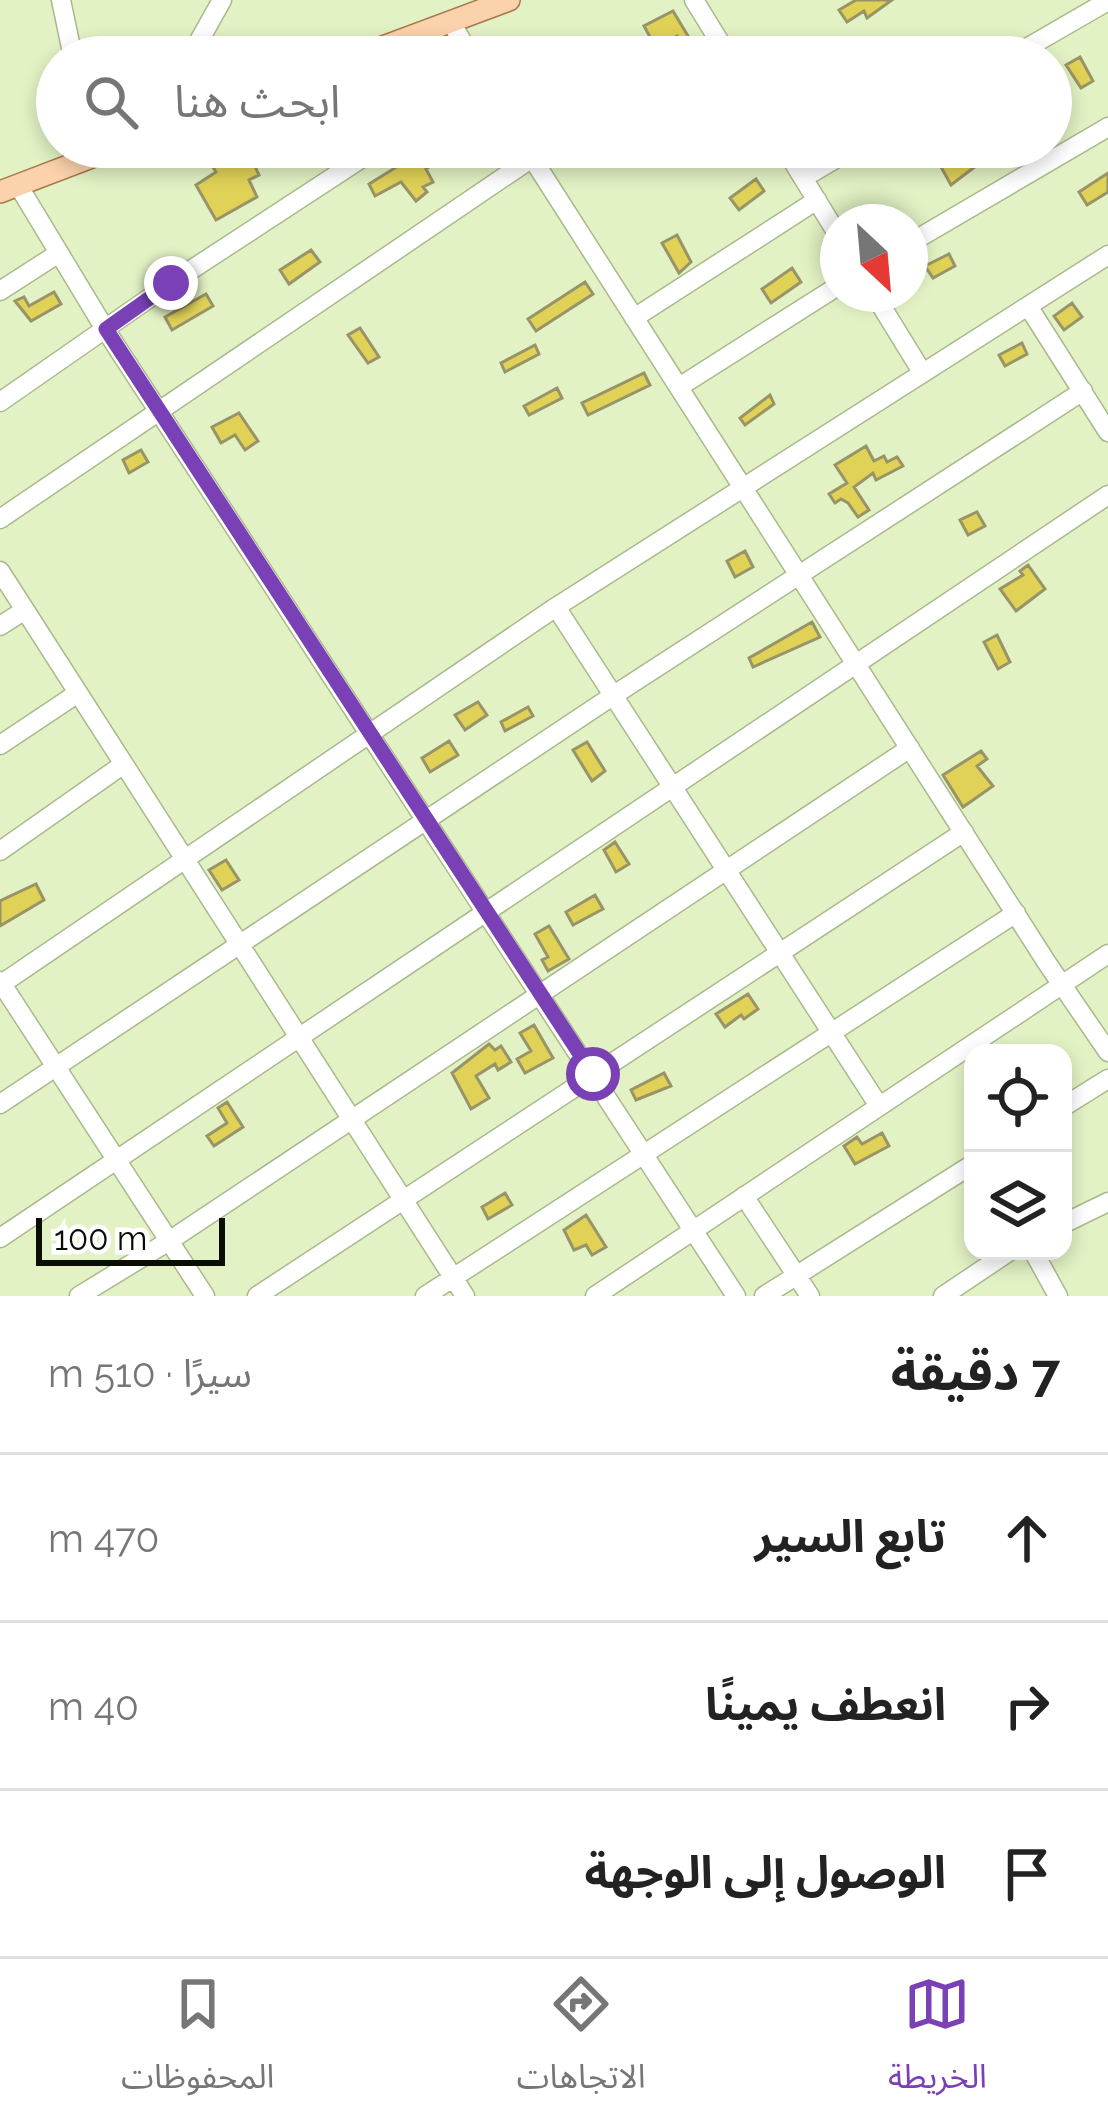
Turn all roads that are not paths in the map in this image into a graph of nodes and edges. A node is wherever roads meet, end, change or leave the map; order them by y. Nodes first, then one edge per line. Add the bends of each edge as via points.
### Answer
1 (61, 0) edge
2 (222, 0) edge
3 (509, 0) edge
4 (694, 0) edge
5 (1108, 1) edge
6 (451, 22) junction
7 (69, 36) edge
8 (202, 36) edge
9 (413, 36) edge
10 (459, 36) edge
11 (716, 36) edge
12 (1047, 36) edge
13 (1108, 127) edge
14 (1072, 148) edge
15 (48, 168) edge
16 (348, 168) edge
17 (506, 168) edge
18 (539, 168) edge
19 (797, 168) edge
20 (820, 168) edge
21 (1038, 168) edge
22 (803, 178) junction
23 (9, 189) edge
24 (817, 200) junction
25 (820, 205) edge
26 (928, 232) edge
27 (59, 253) junction
28 (1108, 255) edge
29 (0, 291) edge
30 (820, 297) edge
31 (1028, 306) junction
32 (885, 312) edge
33 (634, 318) junction
34 (106, 329) junction
35 (922, 372) junction
36 (679, 387) junction
37 (1083, 391) junction
38 (0, 402) edge
39 (159, 411) junction
40 (1108, 432) edge
41 (742, 486) junction
42 (1108, 495) edge
43 (0, 519) edge
44 (0, 571) edge
45 (800, 576) junction
46 (556, 607) junction
47 (25, 610) junction
48 (0, 626) edge
49 (855, 662) junction
50 (78, 693) junction
51 (614, 694) junction
52 (372, 733) junction
53 (0, 745) edge
54 (910, 748) junction
55 (124, 764) junction
56 (671, 787) junction
57 (428, 819) junction
58 (964, 832) junction
59 (0, 851) edge
60 (186, 861) junction
61 (725, 871) junction
62 (487, 911) junction
63 (1016, 913) junction
64 (240, 946) junction
65 (779, 953) junction
66 (1108, 954) edge
67 (0, 983) edge
68 (1060, 984) junction
69 (540, 993) junction
70 (831, 1033) junction
71 (300, 1038) junction
72 (1108, 1052) edge
73 (57, 1068) junction
74 (593, 1074) junction
75 (1108, 1078) edge
76 (1072, 1101) edge
77 (0, 1104) edge
78 (878, 1106) junction
79 (351, 1118) junction
80 (644, 1154) junction
81 (116, 1160) junction
82 (964, 1170) edge
83 (744, 1196) junction
84 (402, 1198) junction
85 (1108, 1202) edge
86 (1072, 1220) edge
87 (693, 1231) junction
88 (0, 1238) edge
89 (169, 1240) junction
90 (997, 1260) edge
91 (1038, 1260) edge
92 (796, 1275) junction
93 (453, 1277) junction
94 (80, 1296) edge
95 (205, 1296) edge
96 (256, 1296) edge
97 (425, 1296) edge
98 (465, 1296) edge
99 (596, 1296) edge
100 (736, 1296) edge
101 (764, 1296) edge
102 (810, 1296) edge
103 (943, 1296) edge
104 (1058, 1296) edge

1 - 7 street
2 - 8 street
3 - 6 main road
4 - 11 street
5 - 12 street
6 - 9 main road
6 - 10 street
13 - 14 street
15 - 23 main road
16 - 34 street
17 - 39 street
18 - 33 street
19 - 22 street
20 - 22 street
21 - 26 street
22 - 24 street
23 - 27 street
24 - 25 street
24 - 33 street
27 - 29 street
27 - 34 street
28 - 31 street
30 - 36 street
31 - 35 street
31 - 37 street
32 - 35 street
33 - 36 street
34 - 38 street
34 - 39 street
35 - 41 street
36 - 41 street
37 - 40 street
37 - 45 street
39 - 43 street
39 - 52 street
41 - 45 street
41 - 46 street
42 - 49 street
44 - 47 street
45 - 49 street
45 - 51 street
46 - 51 street
46 - 52 street
47 - 48 street
47 - 50 street
49 - 54 street
49 - 56 street
50 - 53 street
50 - 55 street
51 - 56 street
51 - 57 street
52 - 57 street
52 - 60 street
54 - 58 street
54 - 61 street
55 - 59 street
55 - 60 street
56 - 61 street
56 - 62 street
57 - 62 street
57 - 64 street
58 - 63 street
58 - 65 street
60 - 64 street
60 - 67 street
61 - 65 street
61 - 69 street
62 - 69 street
62 - 71 street
63 - 68 street
63 - 70 street
64 - 71 street
64 - 73 street
65 - 70 street
65 - 74 street
66 - 68 street
67 - 73 street
68 - 72 street
68 - 78 street
69 - 74 street
69 - 79 street
70 - 78 street
70 - 80 street
71 - 79 street
71 - 81 street
73 - 77 street
73 - 81 street
74 - 80 street
74 - 84 street
75 - 76 street
78 - 83 street
79 - 84 street
79 - 89 street
80 - 87 street
80 - 93 street
81 - 88 street
81 - 89 street
82 - 92 street
83 - 87 street
83 - 92 street
84 - 93 street
84 - 96 street
85 - 86 street
87 - 99 street
87 - 100 street
89 - 94 street
89 - 95 street
90 - 103 street
91 - 104 street
92 - 101 street
92 - 102 street
93 - 97 street
93 - 98 street

